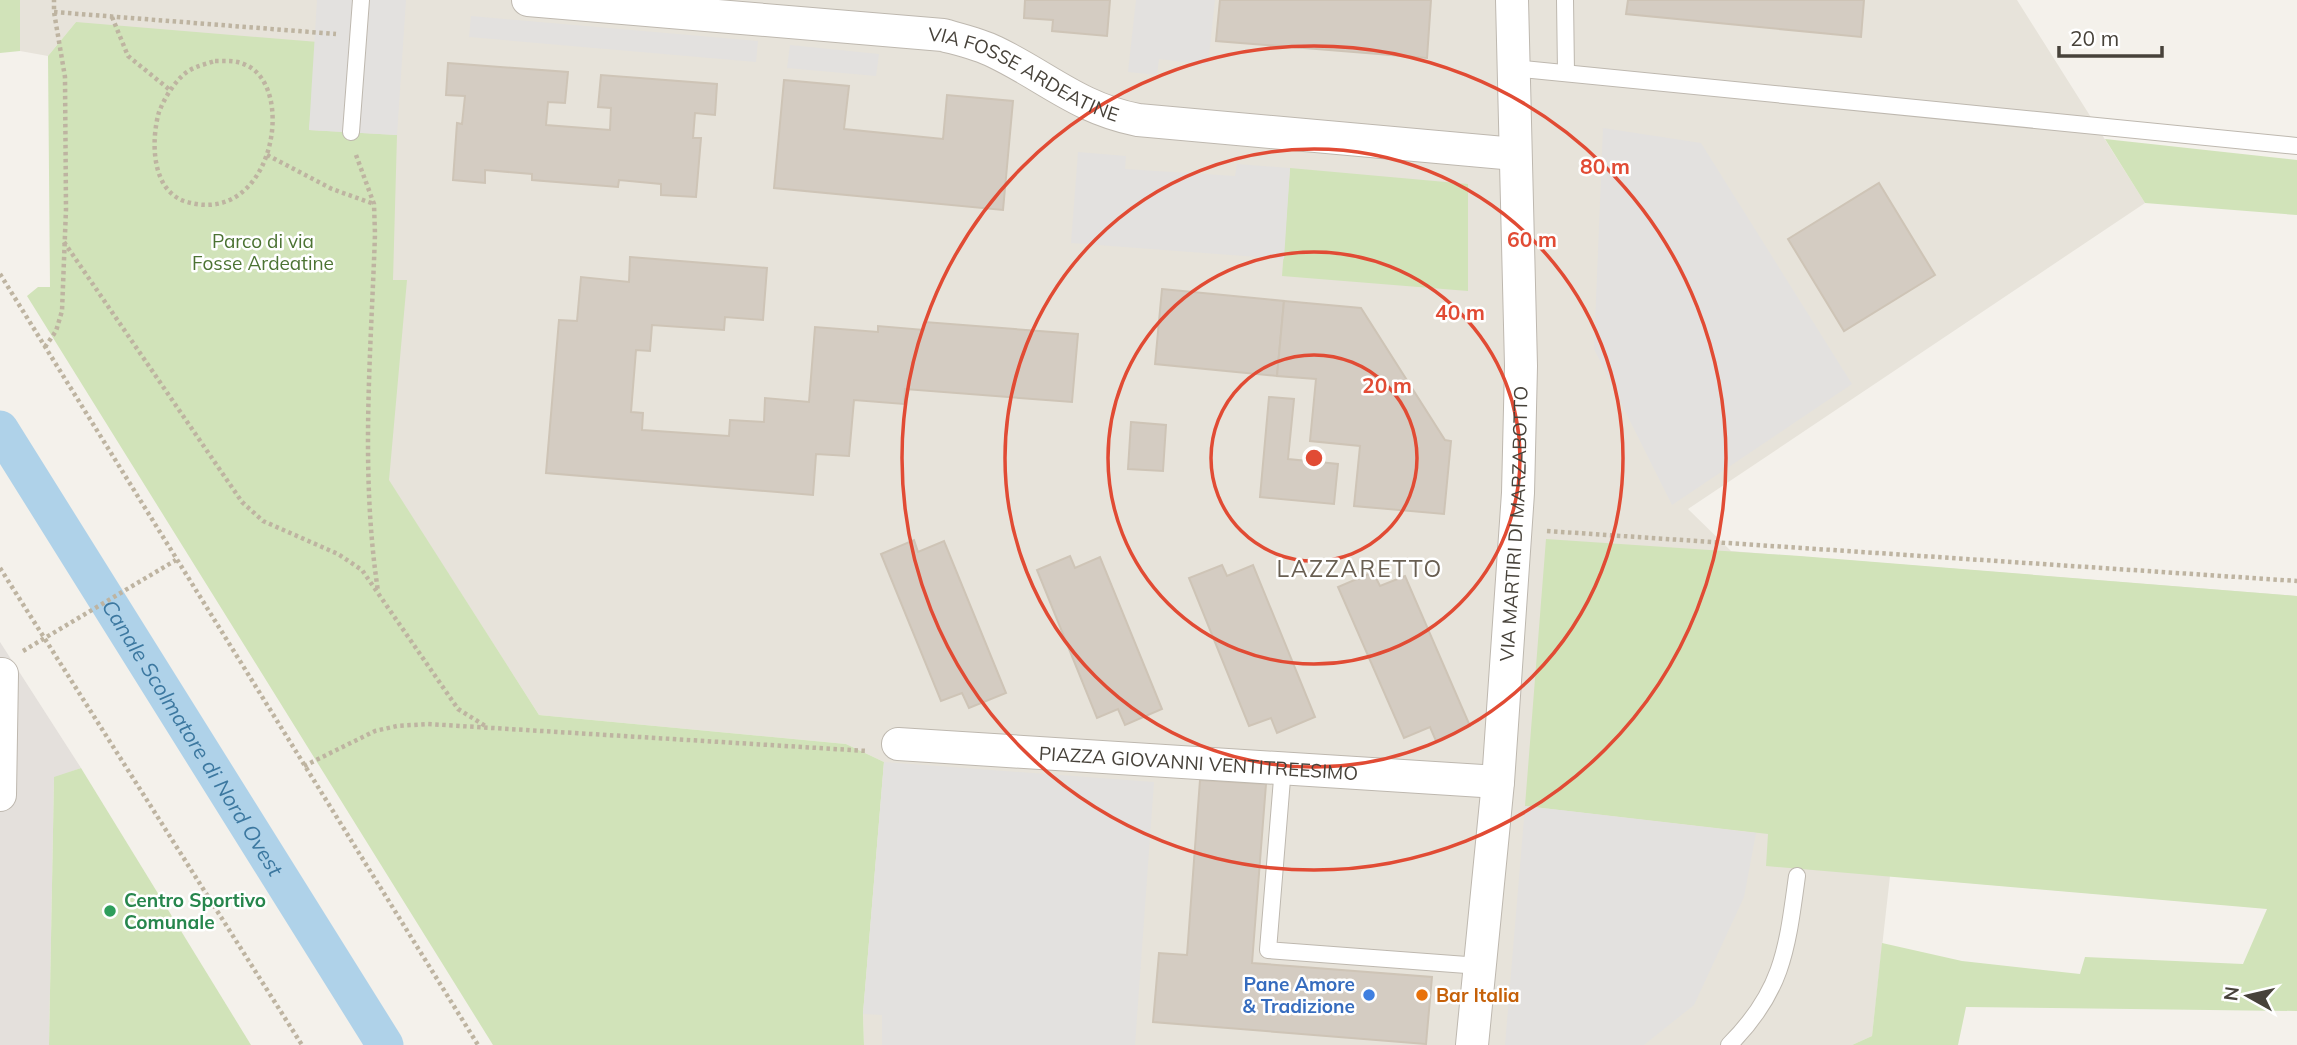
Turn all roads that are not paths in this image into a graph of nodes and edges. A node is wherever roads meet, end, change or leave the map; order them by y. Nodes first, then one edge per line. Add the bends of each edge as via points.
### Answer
1 (361, 0) edge
2 (528, 0) edge
3 (1513, 0) edge
4 (1565, 0) edge
5 (1513, 68) junction
6 (1566, 72) junction
7 (351, 132) road end
8 (2297, 146) edge
9 (1516, 154) junction
10 (1, 673) edge
11 (898, 744) road end
12 (1283, 767) junction
13 (1498, 782) junction
14 (0, 795) edge
15 (1797, 876) dead end
16 (1480, 966) junction
17 (1472, 1045) edge
18 (1729, 1045) edge

1 - 7 lane
2 - 9 street, VIA FOSSE ARDEATINE via 943,35 994,51 1112,115
3 - 5 street, VIA MARTIRI DI MARZABOTTO
4 - 6 lane
5 - 6 lane
5 - 9 street, VIA MARTIRI DI MARZABOTTO
6 - 8 lane
9 - 13 street, VIA MARTIRI DI MARZABOTTO via 1521,366
10 - 14 street
11 - 12 street, PIAZZA GIOVANNI VENTITREESIMO
12 - 13 street, PIAZZA GIOVANNI VENTITREESIMO
12 - 16 lane via 1268,950
13 - 16 street, VIA MARTIRI DI MARZABOTTO
15 - 18 lane via 1787,948 1776,979 1756,1014
16 - 17 street, VIA MARTIRI DI MARZABOTTO

